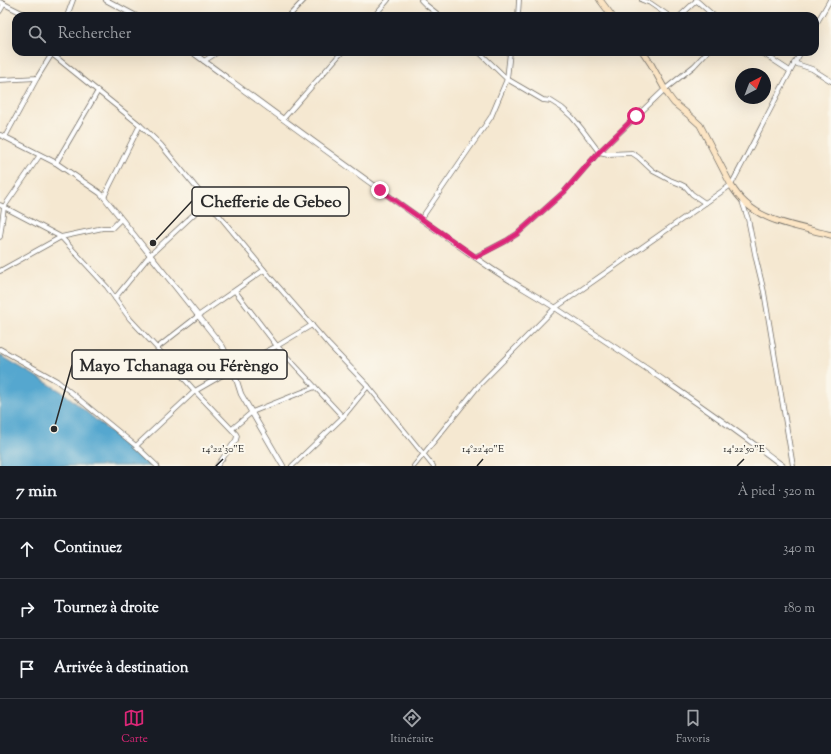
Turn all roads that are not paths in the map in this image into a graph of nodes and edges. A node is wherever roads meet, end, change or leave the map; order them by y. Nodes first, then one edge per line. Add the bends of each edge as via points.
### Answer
1 (73, 0) edge
2 (106, 0) edge
3 (304, 0) edge
4 (388, 0) edge
5 (421, 0) edge
6 (519, 0) edge
7 (600, 0) edge
8 (642, 0) edge
9 (696, 0) edge
10 (830, 0) edge
11 (2, 3) edge
12 (0, 11) edge
13 (20, 12) edge
14 (68, 12) edge
15 (128, 12) edge
16 (293, 12) edge
17 (378, 12) edge
18 (435, 12) edge
19 (518, 12) edge
20 (609, 12) edge
21 (663, 12) edge
22 (684, 12) edge
23 (710, 12) edge
24 (819, 19) edge
25 (51, 56) edge
26 (57, 56) edge
27 (197, 56) edge
28 (212, 56) edge
29 (338, 56) edge
30 (483, 56) edge
31 (510, 56) edge
32 (646, 56) edge
33 (703, 56) edge
34 (767, 56) edge
35 (798, 56) edge
36 (204, 61) junction
37 (794, 63) junction
38 (790, 71) junction
39 (37, 78) junction
40 (507, 79) junction
41 (0, 80) edge
42 (831, 81) edge
43 (664, 90) junction
44 (98, 91) junction
45 (283, 119) junction
46 (140, 125) junction
47 (0, 135) edge
48 (5, 137) junction
49 (599, 152) junction
50 (40, 155) junction
51 (56, 164) junction
52 (731, 185) junction
53 (104, 197) junction
54 (742, 201) junction
55 (207, 202) junction
56 (705, 203) junction
57 (2, 206) edge
58 (121, 219) junction
59 (421, 219) junction
60 (831, 235) edge
61 (0, 237) edge
62 (61, 237) junction
63 (150, 255) junction
64 (476, 257) junction
65 (264, 270) junction
66 (0, 272) edge
67 (235, 291) junction
68 (115, 298) junction
69 (555, 308) junction
70 (198, 316) junction
71 (312, 325) junction
72 (277, 346) junction
73 (157, 348) junction
74 (0, 349) edge
75 (233, 369) junction
76 (368, 386) junction
77 (316, 387) junction
78 (196, 391) junction
79 (252, 412) junction
80 (342, 417) junction
81 (232, 429) junction
82 (136, 446) junction
83 (424, 454) junction
84 (157, 466) edge
85 (217, 466) edge
86 (283, 466) edge
87 (292, 466) edge
88 (414, 466) edge
89 (433, 466) edge
90 (783, 466) edge
91 (793, 466) edge

1 - 14 street
2 - 15 street
3 - 16 street
4 - 17 street
5 - 18 street
6 - 19 street
7 - 20 main road
8 - 21 street
9 - 22 street
9 - 23 street
10 - 24 street
11 - 12 street
11 - 13 street
25 - 39 street
26 - 44 street
27 - 36 street
28 - 36 street
29 - 45 street
30 - 40 street
31 - 40 street
32 - 43 main road
33 - 43 street
34 - 38 street
35 - 37 street
36 - 45 street
37 - 38 street
37 - 42 street via 812,69
38 - 52 street
39 - 41 street
39 - 48 street
40 - 49 street via 562,108
40 - 59 street via 491,117
43 - 49 street
43 - 52 main road via 674,103 700,125
44 - 46 street
44 - 51 street
45 - 59 street
46 - 53 street
46 - 55 street via 161,145
47 - 48 street
48 - 50 street
49 - 56 street via 632,153 653,171 686,187
49 - 64 street via 564,192 517,234
50 - 51 street
50 - 57 street
51 - 53 street
52 - 54 main road
52 - 56 street
53 - 58 street
54 - 60 main road via 776,221
54 - 91 street via 764,292
55 - 63 street
55 - 65 street
56 - 69 street
57 - 61 street
57 - 62 street
58 - 62 street via 112,228
58 - 63 street
59 - 64 street
62 - 66 street
62 - 68 street
63 - 68 street
63 - 70 street
64 - 69 street
65 - 67 street
65 - 71 street
67 - 70 street
67 - 72 street
68 - 73 street via 130,319
69 - 83 street via 480,384
69 - 90 street
70 - 73 street
70 - 75 street via 223,347
71 - 72 street
71 - 76 street
72 - 75 street
72 - 77 street
73 - 78 street
74 - 82 street via 57,381
75 - 78 street
75 - 79 street via 239,390
76 - 80 street
76 - 83 street
77 - 79 street
77 - 80 street
78 - 81 street
78 - 82 street
79 - 81 street
79 - 86 street
80 - 87 street
81 - 85 street via 237,436 236,440
82 - 84 street
83 - 88 street
83 - 89 street

